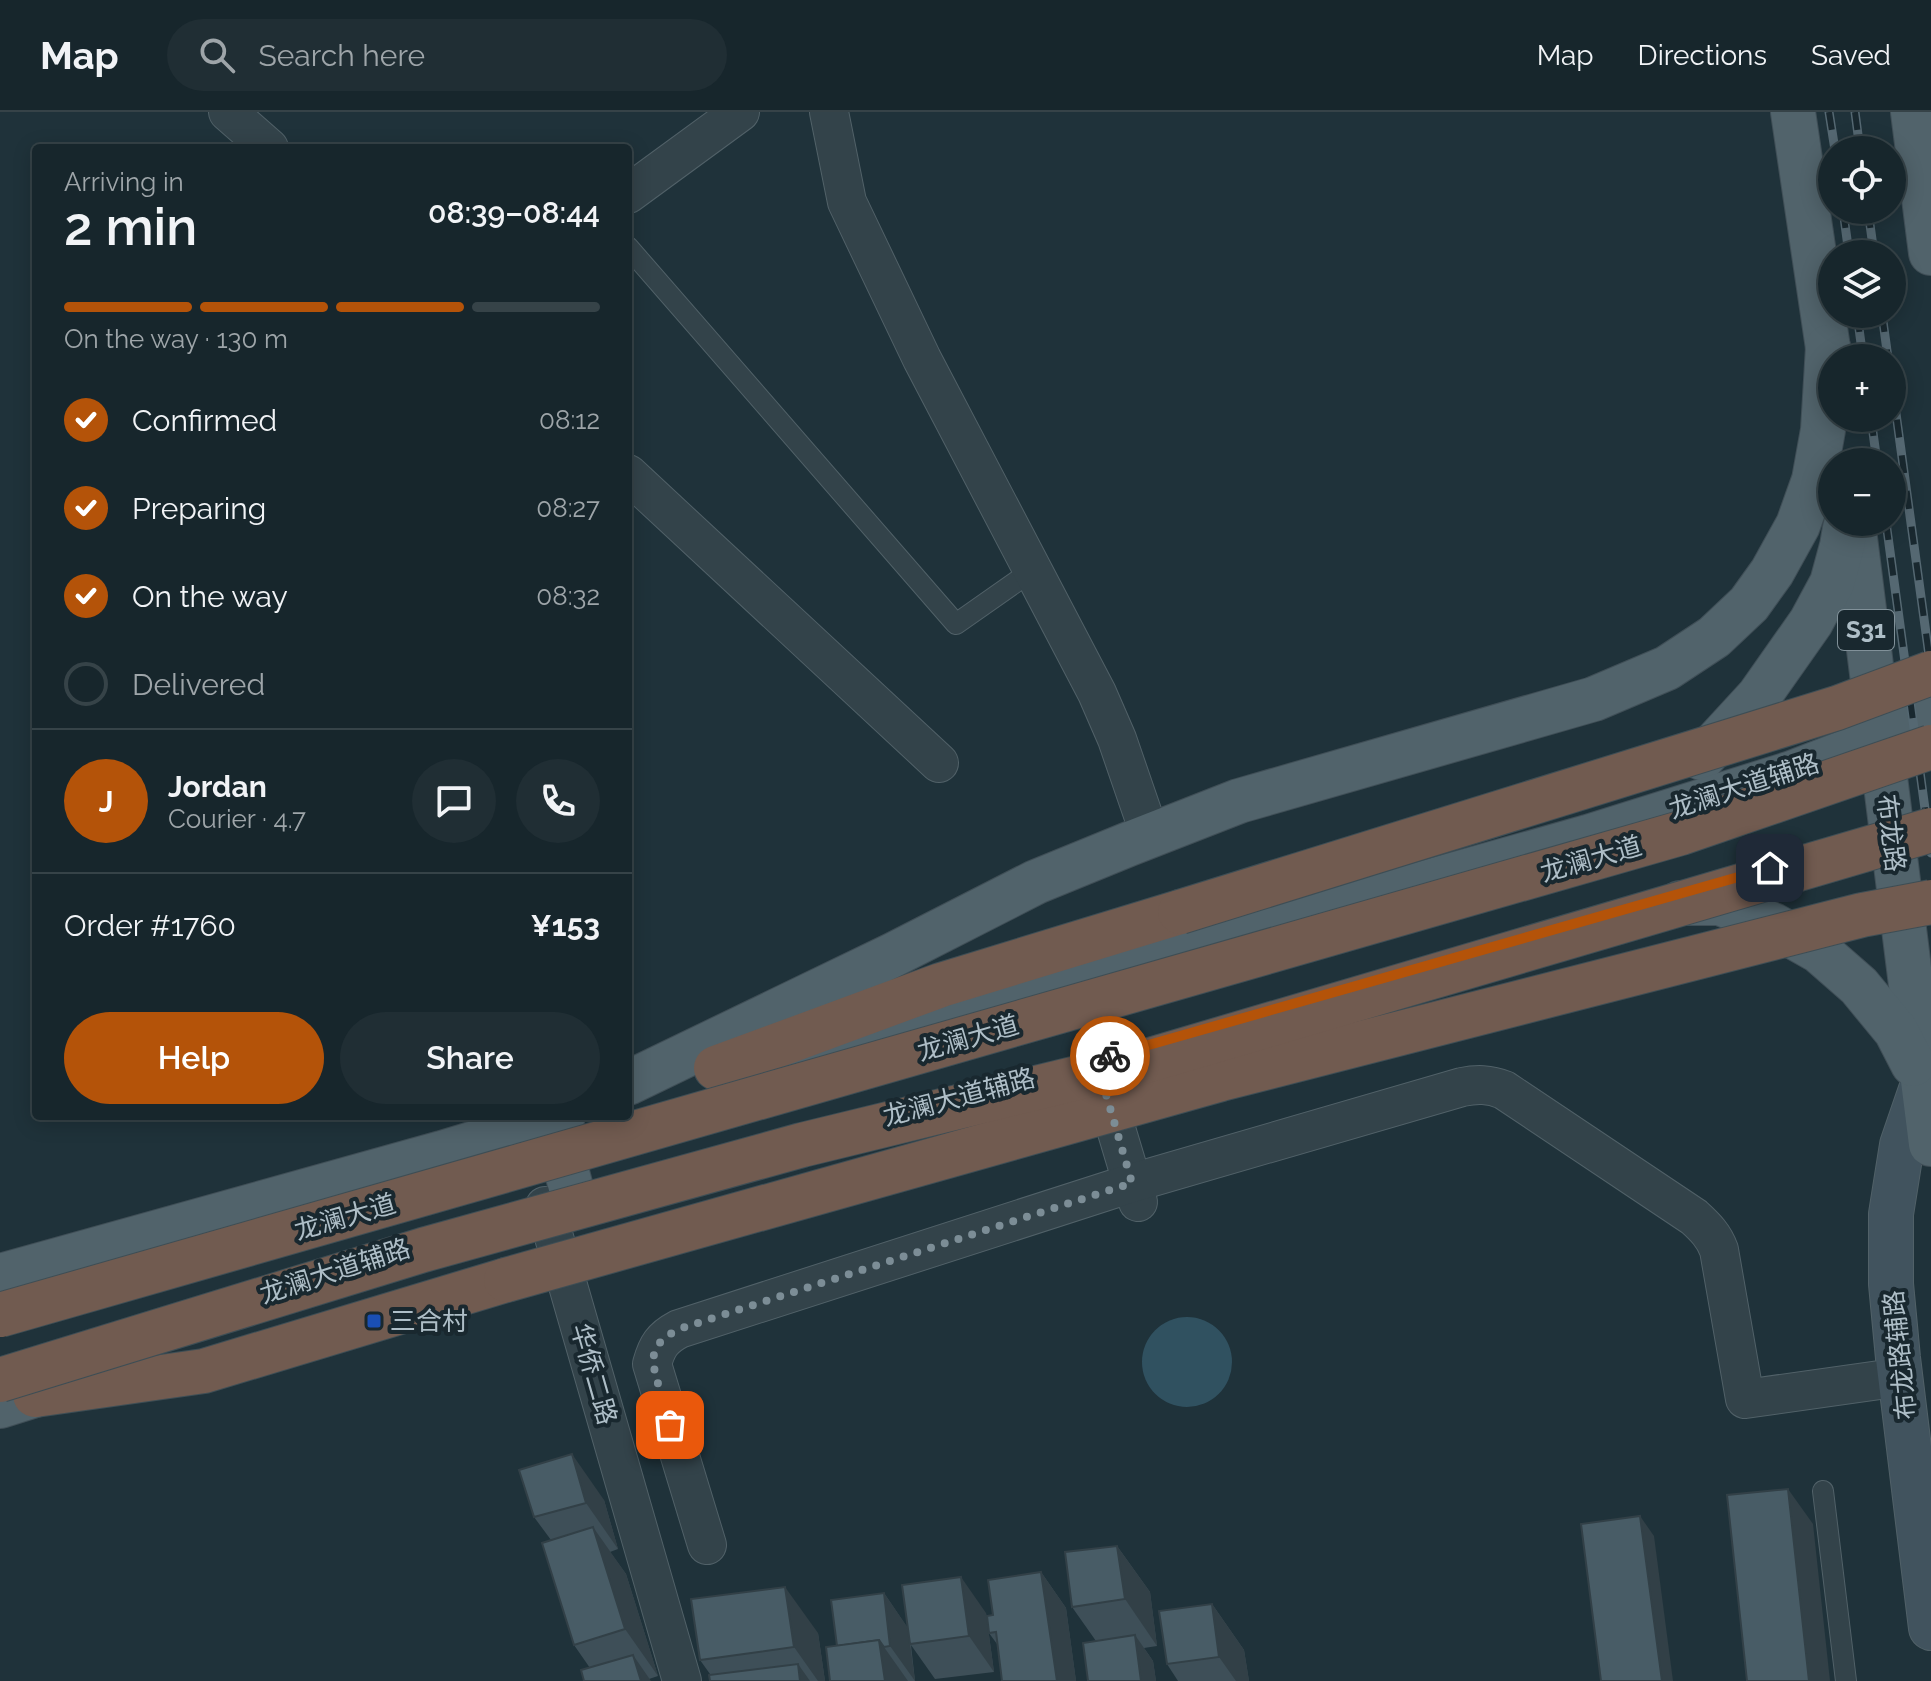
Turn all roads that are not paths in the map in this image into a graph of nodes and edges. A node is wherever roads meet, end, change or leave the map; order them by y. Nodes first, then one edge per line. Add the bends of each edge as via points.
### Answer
1 (228, 112) edge
2 (740, 112) edge
3 (829, 112) edge
4 (1793, 112) edge
5 (1913, 112) edge
6 (264, 144) edge
7 (632, 191) edge
8 (1931, 246) edge
9 (632, 252) edge
10 (1931, 253) edge
11 (1827, 344) edge
12 (1823, 432) edge
13 (632, 478) edge
14 (1843, 536) edge
15 (1855, 536) edge
16 (1033, 570) junction
17 (1931, 673) edge
18 (1931, 719) edge
19 (1879, 738) junction
20 (1931, 747) edge
21 (939, 763) dead end
22 (1918, 828) edge
23 (1150, 835) junction
24 (1588, 837) junction
25 (1653, 902) junction
26 (1931, 902) edge
27 (1096, 1060) junction
28 (716, 1068) junction
29 (632, 1081) edge
30 (1923, 1084) junction
31 (632, 1095) edge
32 (549, 1120) edge
33 (559, 1120) edge
34 (476, 1142) junction
35 (1931, 1144) edge
36 (1135, 1192) junction
37 (560, 1203) junction
38 (497, 1219) junction
39 (0, 1276) edge
40 (0, 1315) edge
41 (1901, 1377) junction
42 (12, 1394) edge
43 (1823, 1491) dead end
44 (707, 1545) dead end
45 (1931, 1628) edge
46 (682, 1681) edge
47 (1846, 1681) edge

1 - 6 street
2 - 7 street
3 - 16 street via 847,202
4 - 11 main road
5 - 8 main road
8 - 10 main road
9 - 16 lane via 956,624
12 - 23 main road via 1798,525 1772,572 1749,604 1714,637 1667,668 1594,699 1239,801
13 - 21 street
14 - 24 main road via 1832,583 1759,696 1660,795
15 - 19 main road, 布龙路 / S31
16 - 23 street via 1097,693
17 - 28 highway, bridge via 1837,708 941,985
18 - 19 main road, 龙澜大道辅路
19 - 22 main road, 布龙路 / S31
19 - 24 main road, 龙澜大道辅路 via 1792,773
20 - 40 highway, 龙澜大道, bridge via 1681,833
22 - 25 main road, 龙澜大道辅路
22 - 30 main road, 布龙路 / S31
22 - 42 highway, 龙澜大道, bridge via 1143,1062 802,1145 423,1250
23 - 29 main road via 1036,882
24 - 28 main road, 龙澜大道辅路 via 884,1035
25 - 27 main road, 龙澜大道辅路
25 - 30 main road via 1720,903 1819,951 1859,986 1896,1031
26 - 42 highway, bridge via 1862,915 1221,1079 506,1280 204,1371
27 - 36 street
27 - 37 main road, 龙澜大道辅路
28 - 31 main road, 龙澜大道辅路
30 - 35 main road, 布龙路 / S31
30 - 41 main road, 布龙路辅路 via 1902,1145 1891,1214 1891,1284
32 - 34 main road
33 - 37 main road
34 - 38 main road
34 - 39 main road
36 - 41 street via 1462,1087 1493,1086 1705,1226 1719,1250 1745,1399
36 - 44 street via 664,1337 652,1364
37 - 38 main road, 龙澜大道辅路
37 - 46 street, 华侨二路
38 - 42 main road, 龙澜大道辅路 via 208,1311
41 - 45 main road, 布龙路辅路
43 - 47 lane

